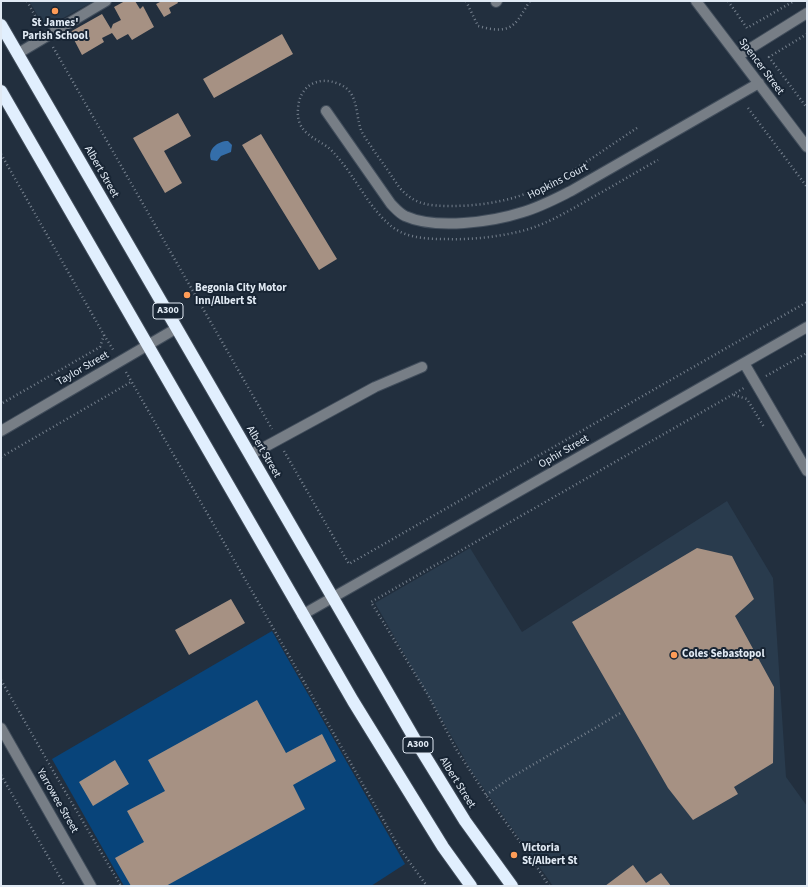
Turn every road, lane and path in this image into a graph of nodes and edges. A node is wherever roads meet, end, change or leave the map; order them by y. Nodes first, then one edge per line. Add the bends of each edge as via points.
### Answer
1 (27, 1) edge
2 (106, 1) edge
3 (466, 1) edge
4 (530, 1) edge
5 (696, 1) edge
6 (728, 1) edge
7 (794, 1) edge
8 (807, 13) edge
9 (1, 25) edge
10 (807, 34) edge
11 (47, 36) junction
12 (17, 54) junction
13 (738, 56) junction
14 (759, 83) junction
15 (1, 91) edge
16 (748, 108) dead end
17 (807, 108) edge
18 (326, 112) dead end
19 (638, 128) dead end
20 (807, 147) edge
21 (1, 154) edge
22 (658, 160) dead end
23 (807, 187) edge
24 (807, 302) edge
25 (807, 327) edge
26 (178, 328) junction
27 (147, 346) junction
28 (807, 353) edge
29 (744, 363) junction
30 (422, 367) dead end
31 (755, 382) junction
32 (733, 394) junction
33 (1, 404) edge
34 (765, 429) dead end
35 (1, 431) edge
36 (278, 439) junction
37 (250, 455) junction
38 (1, 457) edge
39 (807, 472) edge
40 (332, 598) junction
41 (302, 615) junction
42 (1, 680) edge
43 (622, 712) dead end
44 (1, 728) edge
45 (1, 774) edge
46 (486, 794) junction
47 (65, 886) edge
48 (91, 886) edge
49 (121, 886) edge
50 (427, 886) edge
51 (471, 886) edge
52 (512, 886) edge
53 (549, 886) edge

1 - 11 path
2 - 11 street
3 - 4 path via 478,26 490,30 501,30 514,25
5 - 13 street, Spencer Street
6 - 7 path via 747,28
8 - 13 street
9 - 12 highway, Albert Street / A300
10 - 17 path via 768,57
11 - 12 street
11 - 36 path
12 - 26 highway, Albert Street / A300
13 - 14 street, Spencer Street
14 - 18 street, Hopkins Court via 571,191 542,205 499,218 442,224 421,221 396,209
14 - 20 street, Spencer Street
15 - 27 highway, A300
16 - 23 path
19 - 22 path via 564,176 530,192 482,204 438,206 414,200 399,187 363,132 356,103 348,89 335,82 316,82 304,90 298,104 298,119 302,129 332,150 375,208 392,226 418,238 463,240 527,229 552,220
21 - 33 path via 104,335 100,347
24 - 36 path via 349,564
25 - 29 street, Ophir Street
26 - 27 street, Taylor Street
26 - 37 highway, Albert Street / A300
27 - 35 street, Taylor Street
27 - 41 highway, A300
28 - 31 path
29 - 31 street
29 - 40 street, Ophir Street
30 - 36 street via 375,387
31 - 32 path
31 - 39 street
32 - 34 path via 747,399
32 - 46 path via 371,602 428,695 456,748
36 - 37 street
37 - 40 highway, Albert Street / A300
38 - 50 path via 131,382 400,849
40 - 41 street, Ophir Street
40 - 52 highway, Albert Street / A300 via 465,821
41 - 51 highway, A300 via 434,834
42 - 49 path
43 - 46 path
44 - 48 street, Yarrowee Street
45 - 47 path
46 - 53 path

